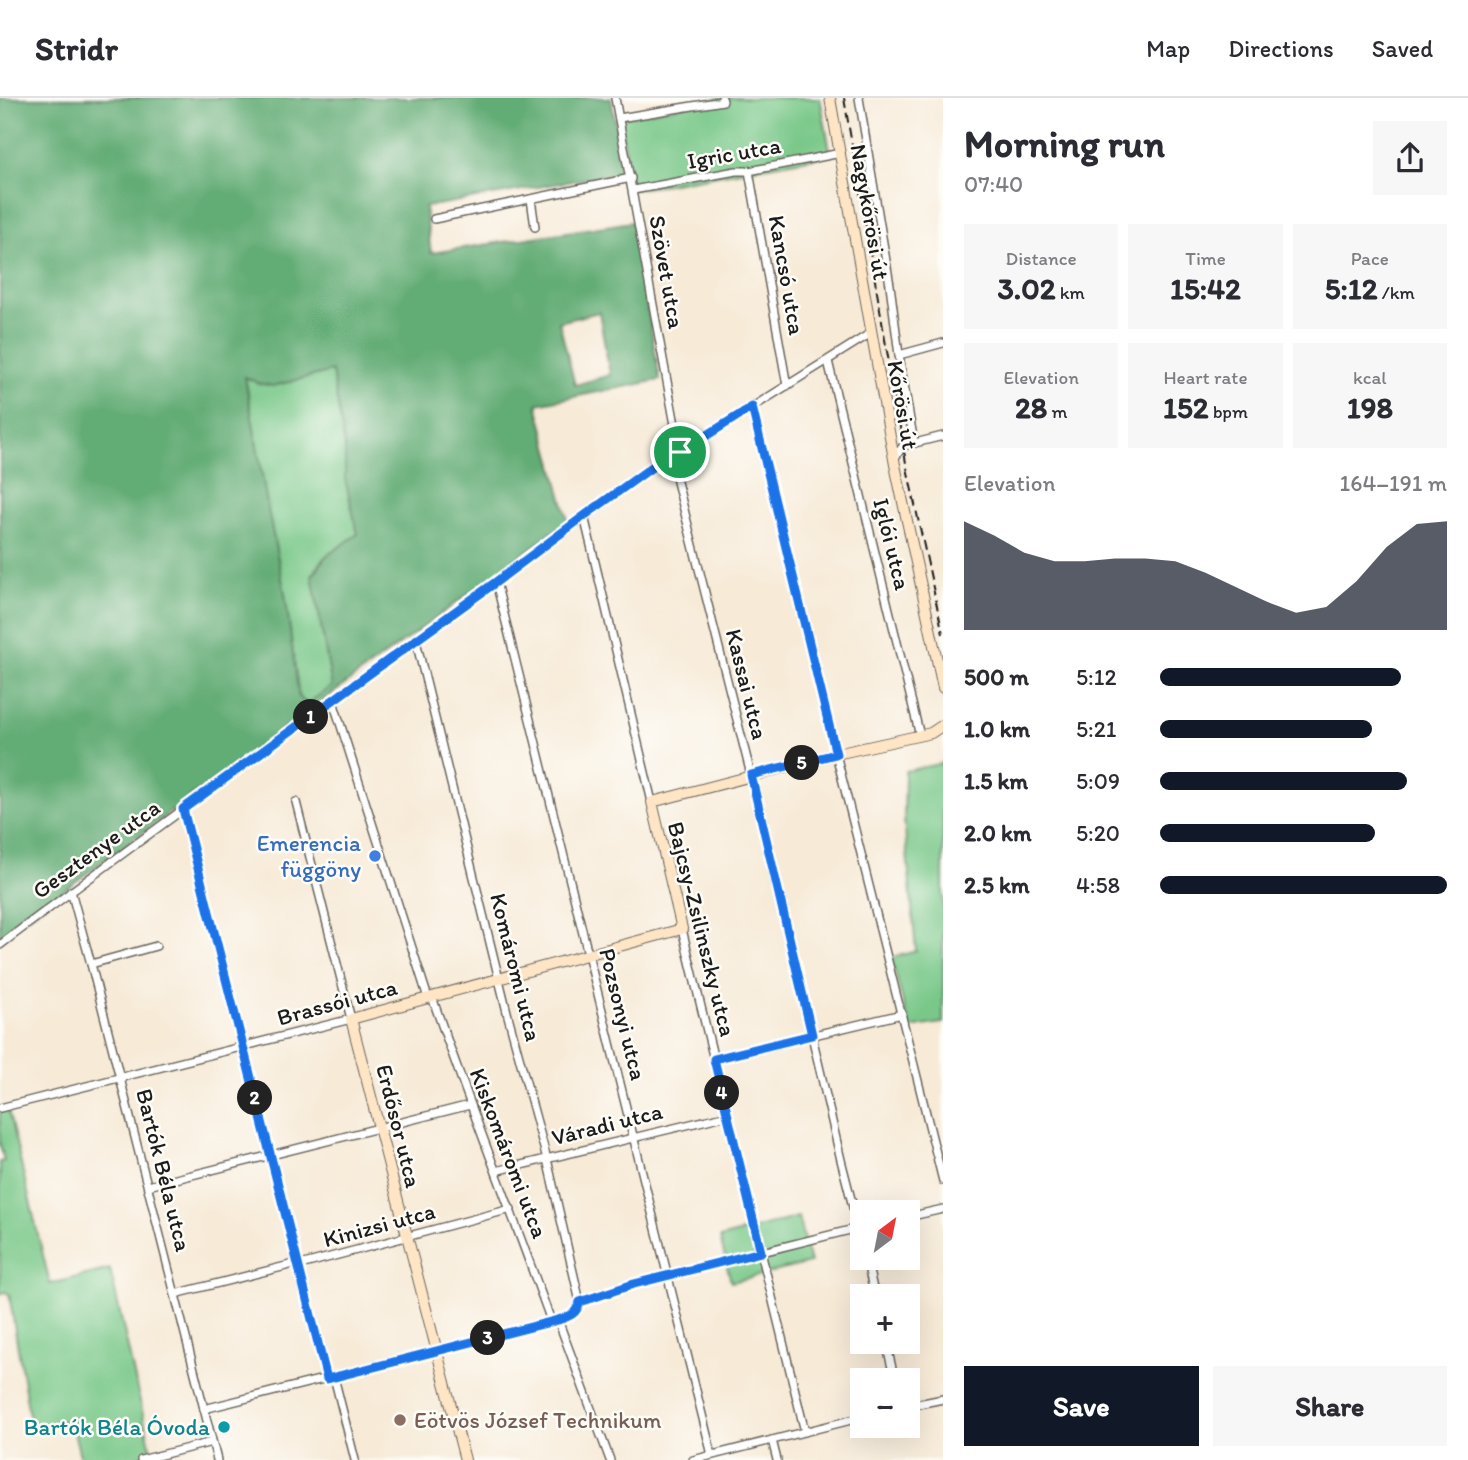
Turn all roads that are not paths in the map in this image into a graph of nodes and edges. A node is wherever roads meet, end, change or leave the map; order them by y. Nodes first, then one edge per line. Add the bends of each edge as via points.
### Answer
1 (615, 98) edge
2 (830, 98) edge
3 (859, 98) edge
4 (723, 100) edge
5 (619, 118) junction
6 (841, 153) junction
7 (749, 171) junction
8 (631, 178) junction
9 (633, 190) junction
10 (531, 199) junction
11 (434, 219) dead end
12 (535, 227) dead end
13 (871, 333) junction
14 (943, 342) edge
15 (899, 355) junction
16 (828, 360) junction
17 (785, 373) junction
18 (796, 380) junction
19 (787, 386) junction
20 (752, 407) junction
21 (890, 436) junction
22 (943, 436) edge
23 (914, 443) junction
24 (904, 446) junction
25 (680, 452) junction
26 (671, 458) junction
27 (894, 459) junction
28 (584, 516) junction
29 (496, 582) junction
30 (416, 641) junction
31 (943, 688) edge
32 (333, 701) junction
33 (943, 725) edge
34 (920, 736) junction
35 (836, 754) junction
36 (751, 775) junction
37 (296, 802) dead end
38 (652, 802) junction
39 (183, 809) junction
40 (71, 891) junction
41 (682, 929) junction
42 (0, 945) edge
43 (156, 946) dead end
44 (589, 955) junction
45 (91, 964) junction
46 (499, 979) junction
47 (430, 998) junction
48 (902, 1014) junction
49 (351, 1019) junction
50 (812, 1035) junction
51 (242, 1046) junction
52 (714, 1059) junction
53 (120, 1077) junction
54 (470, 1105) junction
55 (0, 1108) edge
56 (728, 1115) junction
57 (380, 1129) junction
58 (634, 1137) junction
59 (270, 1156) junction
60 (547, 1159) junction
61 (496, 1171) junction
62 (943, 1181) edge
63 (148, 1186) junction
64 (853, 1200) edge
65 (511, 1209) junction
66 (943, 1209) edge
67 (920, 1214) edge
68 (850, 1231) edge
69 (407, 1237) junction
70 (761, 1252) junction
71 (297, 1264) junction
72 (667, 1275) junction
73 (175, 1294) junction
74 (580, 1302) junction
75 (555, 1320) junction
76 (437, 1351) junction
77 (331, 1378) junction
78 (943, 1399) edge
79 (920, 1404) edge
80 (204, 1409) junction
81 (850, 1420) edge
82 (805, 1432) junction
83 (772, 1440) junction
84 (212, 1442) junction
85 (712, 1455) junction
86 (141, 1460) edge
87 (217, 1460) edge
88 (355, 1460) edge
89 (465, 1460) edge
90 (610, 1460) edge
91 (693, 1460) edge
92 (777, 1460) edge

1 - 5 street, Szövet utca
2 - 6 street, Nagykőrösi út
3 - 15 street
4 - 5 street
5 - 8 street, Szövet utca
6 - 7 street, Igric utca
6 - 13 street, Nagykőrösi út
7 - 9 street, Igric utca
7 - 17 street, Kancsó utca
8 - 9 street, Szövet utca
8 - 10 street
9 - 25 street, Szövet utca
10 - 11 street
10 - 12 street
13 - 16 street, Gesztenye utca
13 - 21 street, Kőrösi út
14 - 15 street
15 - 23 street
16 - 18 street, Gesztenye utca
16 - 34 street, Iglói utca
17 - 18 street
17 - 19 street, Kancsó utca
18 - 19 street, Gesztenye utca
19 - 20 street, Gesztenye utca
20 - 25 street, Gesztenye utca
20 - 35 street
21 - 24 street
21 - 27 street, Kőrösi út
22 - 23 street
23 - 24 street
24 - 27 street
25 - 26 street, Gesztenye utca
26 - 28 street, Gesztenye utca via 666,457
26 - 36 street, Kassai utca
27 - 31 street, Kőrösi út
28 - 29 street, Gesztenye utca
28 - 38 street, Bajcsy-Zsilinszky utca
29 - 30 street, Gesztenye utca
29 - 44 street, Pozsonyi utca
30 - 32 street, Gesztenye utca
30 - 46 street, Komáromi utca
32 - 39 street, Gesztenye utca
32 - 47 street, Kiskomáromi utca
33 - 34 street
34 - 35 street
35 - 36 street
35 - 48 street
36 - 38 street
36 - 50 street, Kassai utca
37 - 49 street, Erdősor utca
38 - 41 street, Bajcsy-Zsilinszky utca
39 - 40 street, Gesztenye utca
39 - 51 street
40 - 42 street, Gesztenye utca
40 - 45 street, Bartók Béla utca
41 - 44 street, Brassói utca
41 - 52 street, Bajcsy-Zsilinszky utca
43 - 45 street
44 - 46 street, Brassói utca
44 - 58 street, Pozsonyi utca
45 - 53 street, Bartók Béla utca
46 - 47 street, Brassói utca
46 - 60 street, Komáromi utca
47 - 49 street, Brassói utca
47 - 54 street, Kiskomáromi utca
48 - 50 street
48 - 62 street
49 - 51 street, Brassói utca
49 - 57 street, Erdősor utca
50 - 52 street
50 - 64 street, Kassai utca
51 - 53 street, Brassói utca
51 - 59 street
52 - 56 street, Bajcsy-Zsilinszky utca
53 - 55 street, Brassói utca
53 - 63 street, Bartók Béla utca
54 - 57 street
54 - 61 street, Kiskomáromi utca
56 - 58 street, Váradi utca
56 - 70 street, Bajcsy-Zsilinszky utca
57 - 59 street
57 - 69 street, Erdősor utca
58 - 60 street, Váradi utca
58 - 72 street, Pozsonyi utca
59 - 63 street
59 - 71 street
60 - 61 street, Váradi utca
60 - 74 street, Komáromi utca
61 - 65 street, Kiskomáromi utca
63 - 73 street, Bartók Béla utca
65 - 69 street, Kinizsi utca
65 - 75 street, Kiskomáromi utca
66 - 67 street
68 - 70 street
69 - 71 street, Kinizsi utca
69 - 76 street, Erdősor utca
70 - 72 street
70 - 82 street, Bajcsy-Zsilinszky utca
71 - 73 street, Kinizsi utca
71 - 77 street
72 - 74 street
72 - 85 street, Pozsonyi utca
73 - 80 street, Bartók Béla utca
74 - 75 street via 570,1316
75 - 76 street
75 - 90 street, Kiskomáromi utca
76 - 77 street
76 - 89 street, Erdősor utca
77 - 80 street
77 - 88 street
78 - 79 street
80 - 84 street, Bartók Béla utca
81 - 82 street
82 - 83 street
83 - 85 street
83 - 92 street
84 - 86 street
84 - 87 street, Bartók Béla utca
85 - 91 street

